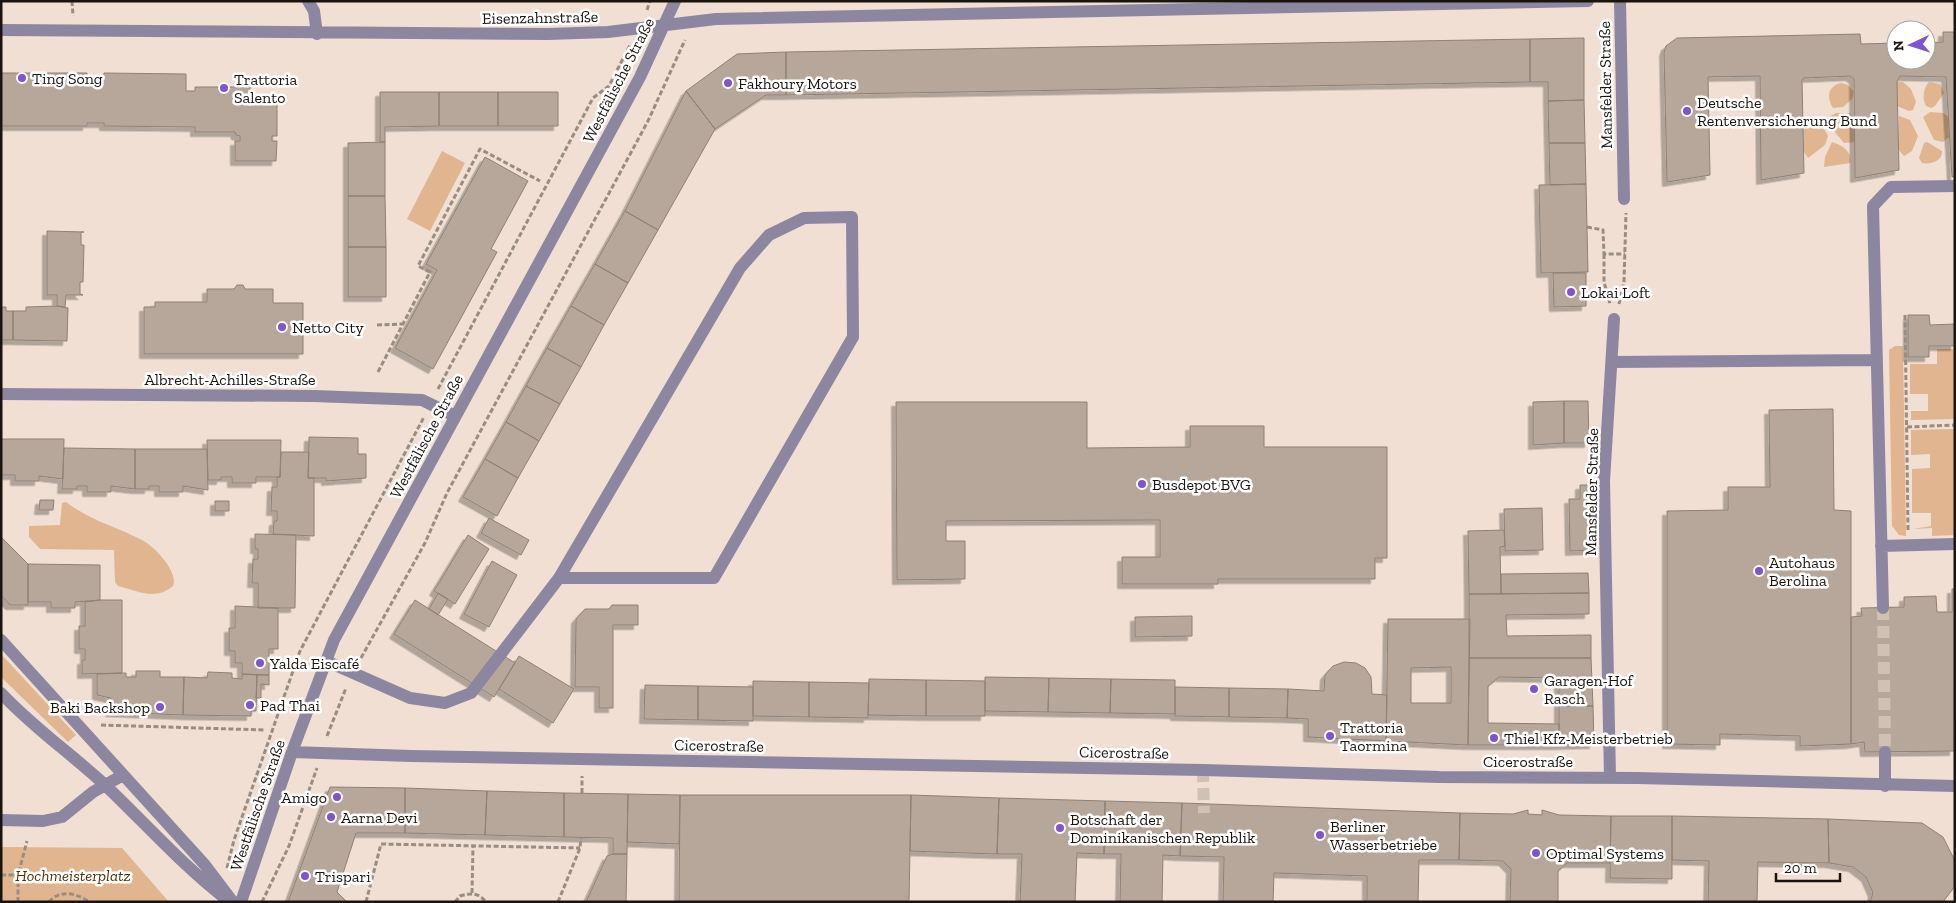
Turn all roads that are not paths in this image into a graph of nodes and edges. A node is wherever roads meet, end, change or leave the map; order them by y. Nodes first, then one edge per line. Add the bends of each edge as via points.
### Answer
1 (308, 1) edge
2 (675, 1) edge
3 (1588, 1) edge
4 (1620, 1) edge
5 (665, 24) junction
6 (1, 30) edge
7 (317, 34) junction
8 (1955, 186) edge
9 (1625, 204) road end
10 (1614, 319) road end
11 (1877, 360) junction
12 (1612, 362) junction
13 (1, 394) edge
14 (455, 416) junction
15 (1955, 544) edge
16 (1881, 546) junction
17 (559, 578) junction
18 (1882, 608) tunnel mouth
19 (1, 640) edge
20 (326, 661) junction
21 (1, 693) edge
22 (292, 752) junction
23 (1885, 752) tunnel mouth
24 (123, 775) junction
25 (1610, 778) junction
26 (105, 785) junction
27 (1885, 786) junction
28 (1955, 786) edge
29 (1, 820) edge
30 (229, 902) edge
31 (233, 902) edge
32 (241, 902) edge

1 - 7 street via 314,11
2 - 5 street, Westfälische Straße
3 - 5 street, Eisenzahnstraße via 736,18
4 - 9 street, Mansfelder Straße
5 - 7 street, Eisenzahnstraße via 608,32 548,34
5 - 14 street, Westfälische Straße via 640,77
6 - 7 street, Eisenzahnstraße
8 - 11 street via 1891,187 1874,206
10 - 12 street, Mansfelder Straße
11 - 12 street
11 - 16 street
12 - 25 street, Mansfelder Straße via 1604,481
13 - 14 street, Albrecht-Achilles-Straße via 422,400
14 - 20 street, Westfälische Straße via 334,640
15 - 16 street
16 - 18 street
17 - 17 street via 740,268 769,235 804,218 852,217 853,337 714,578
17 - 20 street via 471,693 445,703 410,698
19 - 24 street
20 - 22 street, Westfälische Straße
21 - 26 street via 22,716
22 - 25 street, Cicerostraße
22 - 32 street, Westfälische Straße
23 - 27 street
24 - 26 street
24 - 31 street via 205,865
25 - 27 street, Cicerostraße
26 - 29 street via 62,817 43,821
26 - 30 street via 188,869
27 - 28 street, Cicerostraße

